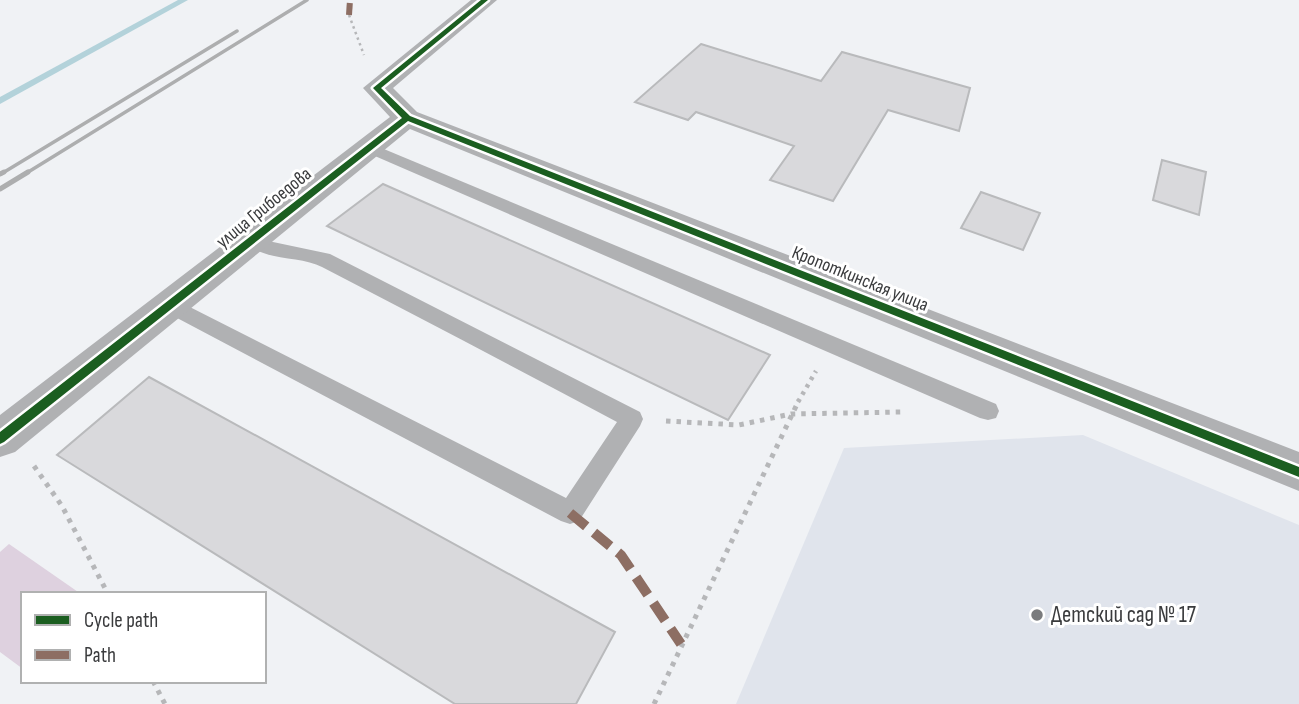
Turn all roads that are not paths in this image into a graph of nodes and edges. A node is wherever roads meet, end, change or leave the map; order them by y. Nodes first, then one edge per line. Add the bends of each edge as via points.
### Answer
1 (485, 0) edge
2 (407, 118) junction
3 (367, 147) junction
4 (252, 239) junction
5 (169, 305) junction
6 (988, 411) dead end
7 (13, 447) edge
8 (1299, 472) edge

1 - 2 street via 377,88
2 - 3 street, улица Грибоедова
2 - 8 street, Кропоткинская улица
3 - 4 street, улица Грибоедова
3 - 6 lane
4 - 5 street, улица Грибоедова
4 - 5 lane via 323,259 632,419 570,513
5 - 7 street, улица Грибоедова

